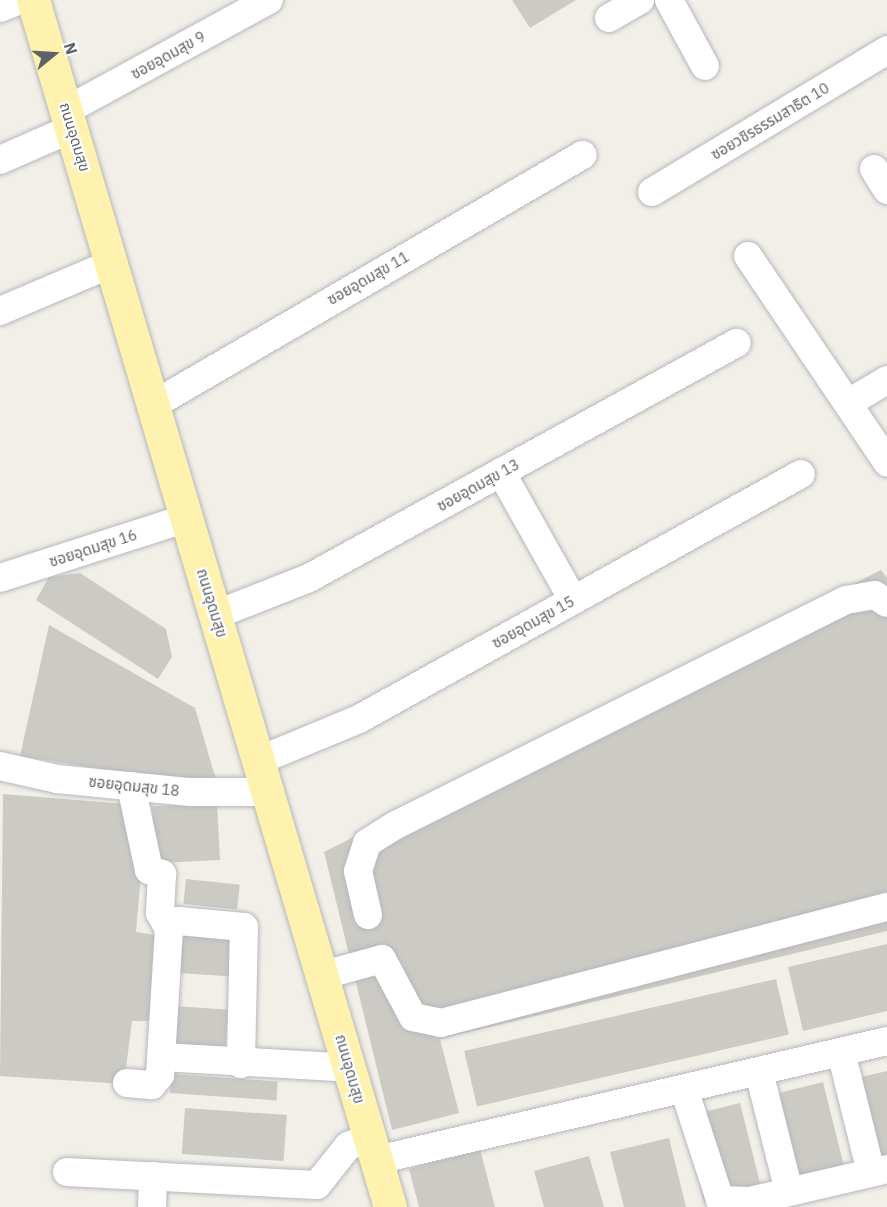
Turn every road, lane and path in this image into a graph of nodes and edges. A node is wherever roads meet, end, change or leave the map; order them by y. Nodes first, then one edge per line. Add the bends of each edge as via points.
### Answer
1 (20, 0) edge
2 (33, 0) edge
3 (269, 0) edge
4 (640, 0) edge
5 (669, 0) edge
6 (0, 8) edge
7 (609, 18) dead end
8 (887, 50) edge
9 (705, 66) dead end
10 (70, 119) junction
11 (583, 155) dead end
12 (0, 160) edge
13 (652, 192) dead end
14 (748, 256) dead end
15 (113, 263) junction
16 (0, 311) edge
17 (737, 343) dead end
18 (887, 380) edge
19 (850, 402) junction
20 (153, 405) junction
21 (887, 462) edge
22 (501, 472) junction
23 (801, 474) dead end
24 (187, 518) junction
25 (0, 578) edge
26 (573, 600) junction
27 (887, 603) edge
28 (215, 615) junction
29 (260, 760) junction
30 (0, 766) edge
31 (131, 786) junction
32 (268, 792) junction
33 (887, 907) edge
34 (368, 915) dead end
35 (169, 929) junction
36 (324, 975) junction
37 (887, 1041) edge
38 (841, 1052) junction
39 (162, 1058) junction
40 (241, 1064) junction
41 (350, 1068) junction
42 (759, 1072) junction
43 (127, 1083) dead end
44 (684, 1089) junction
45 (374, 1148) junction
46 (879, 1170) edge
47 (67, 1172) dead end
48 (153, 1176) junction
49 (789, 1191) junction
50 (321, 1196) edge
51 (152, 1207) edge
52 (390, 1207) edge

1 - 6 street
2 - 10 main road, ถนนอุดมสุข
3 - 10 street, ซอยอุดมสุข 9
4 - 7 street
5 - 9 street
8 - 13 street, ซอยวชิรธรรมสาธิต 10
10 - 12 street, ซอยอุดมสุข 9
10 - 15 main road, ถนนอุดมสุข
11 - 20 street, ซอยอุดมสุข 11
14 - 19 street
15 - 16 street
15 - 20 main road, ถนนอุดมสุข
17 - 22 street, ซอยอุดมสุข 13
18 - 19 street
19 - 21 street
20 - 24 main road, ถนนอุดมสุข
22 - 26 street
22 - 28 street, ซอยอุดมสุข 13 via 309,578
23 - 26 street, ซอยอุดมสุข 15
24 - 25 street, ซอยอุดมสุข 16
24 - 28 main road, ถนนอุดมสุข
26 - 29 street, ซอยอุดมสุข 15 via 359,718
27 - 34 street via 874,595 846,600 396,825 367,843 358,871
28 - 29 main road, ถนนอุดมสุข
29 - 32 main road, ถนนอุดมสุข
30 - 31 street, ซอยอุดมสุข 18
31 - 32 street, ซอยอุดมสุข 18 via 228,795
31 - 35 street via 149,870 162,874 160,913
32 - 36 main road, ถนนอุดมสุข
33 - 36 street via 441,1023 413,1017 382,959
35 - 39 street
35 - 40 street via 178,921 244,927
36 - 41 main road, ถนนอุดมสุข
37 - 38 street
38 - 42 street
38 - 46 street
39 - 40 street
39 - 43 street via 158,1082
40 - 41 street
41 - 45 main road, ถนนอุดมสุข
42 - 44 street
42 - 49 street
44 - 45 street
44 - 49 street via 720,1200 730,1203
45 - 50 street via 348,1146
45 - 52 main road, ถนนอุดมสุข
46 - 49 street
47 - 48 street
48 - 50 street
48 - 51 street

